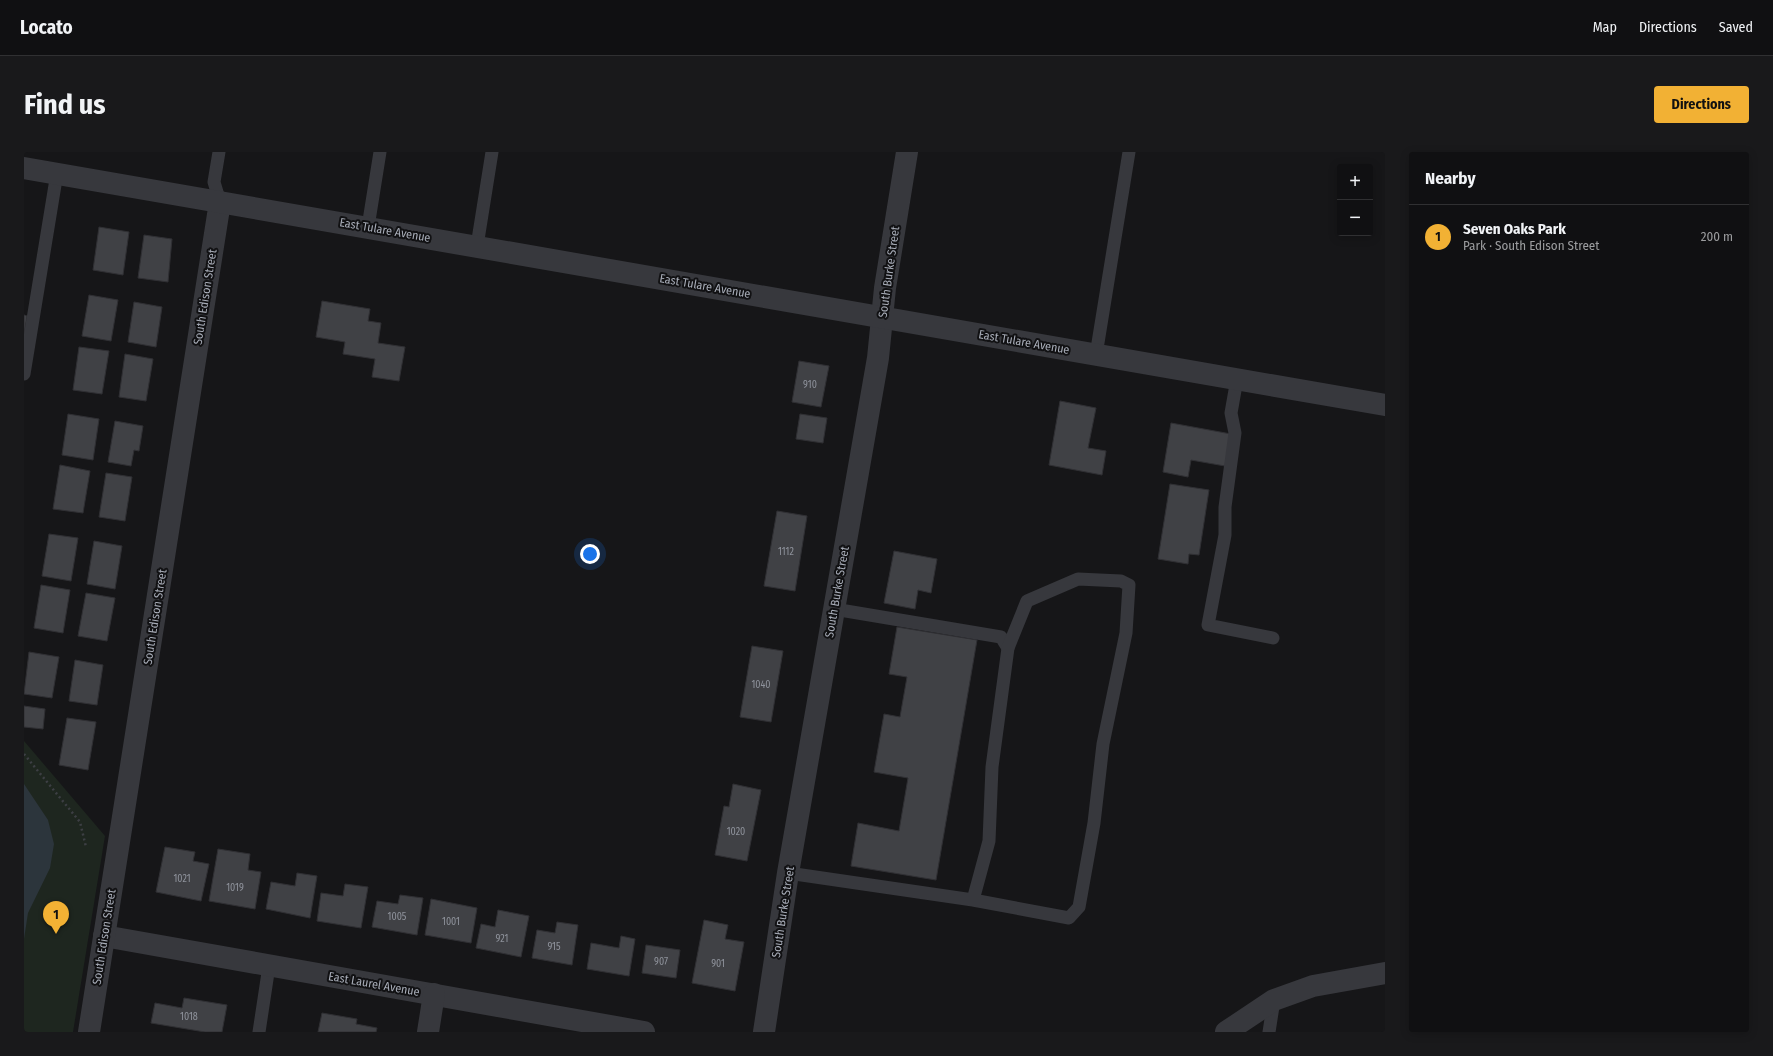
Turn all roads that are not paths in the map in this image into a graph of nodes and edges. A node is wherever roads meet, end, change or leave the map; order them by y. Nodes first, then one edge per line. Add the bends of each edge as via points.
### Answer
1 (219, 152) edge
2 (380, 152) edge
3 (492, 152) edge
4 (907, 152) edge
5 (1129, 152) edge
6 (24, 168) edge
7 (57, 173) junction
8 (220, 202) junction
9 (368, 227) junction
10 (477, 246) junction
11 (882, 317) junction
12 (1096, 355) junction
13 (24, 374) edge
14 (1237, 379) junction
15 (1385, 405) edge
16 (834, 609) junction
17 (1273, 638) dead end
18 (1008, 648) junction
19 (788, 873) junction
20 (973, 900) junction
21 (104, 936) junction
22 (269, 966) junction
23 (1385, 973) edge
24 (434, 994) junction
25 (1274, 1000) junction
26 (598, 1028) edge
27 (90, 1032) edge
28 (259, 1032) edge
29 (428, 1032) edge
30 (644, 1032) edge
31 (764, 1032) edge
32 (1226, 1032) edge
33 (1269, 1032) edge

1 - 8 lane via 214,182
2 - 9 lane
3 - 10 lane
4 - 11 street, South Burke Street
5 - 12 lane
6 - 7 street, East Tulare Avenue
7 - 8 street, East Tulare Avenue
7 - 13 lane
8 - 9 street, East Tulare Avenue
8 - 21 street, South Edison Street
9 - 10 street, East Tulare Avenue
10 - 11 street, East Tulare Avenue
11 - 12 street, East Tulare Avenue
11 - 16 street, South Burke Street via 878,358
12 - 14 street, East Tulare Avenue
14 - 15 street, East Tulare Avenue
14 - 17 lane via 1231,413 1235,433 1225,507 1225,535 1208,625
16 - 18 lane via 1001,637
16 - 19 street, South Burke Street
18 - 20 lane via 992,767 989,841
18 - 20 lane via 1028,601 1078,579 1121,581 1129,585 1126,633 1103,744 1094,823 1079,907 1069,918
19 - 20 lane
19 - 31 street, South Burke Street
21 - 22 street, East Laurel Avenue
21 - 27 street, South Edison Street
22 - 24 street, East Laurel Avenue
22 - 28 lane
23 - 25 street via 1312,986
24 - 26 street, East Laurel Avenue
24 - 29 street
25 - 32 street
25 - 33 lane
26 - 30 street, East Laurel Avenue

